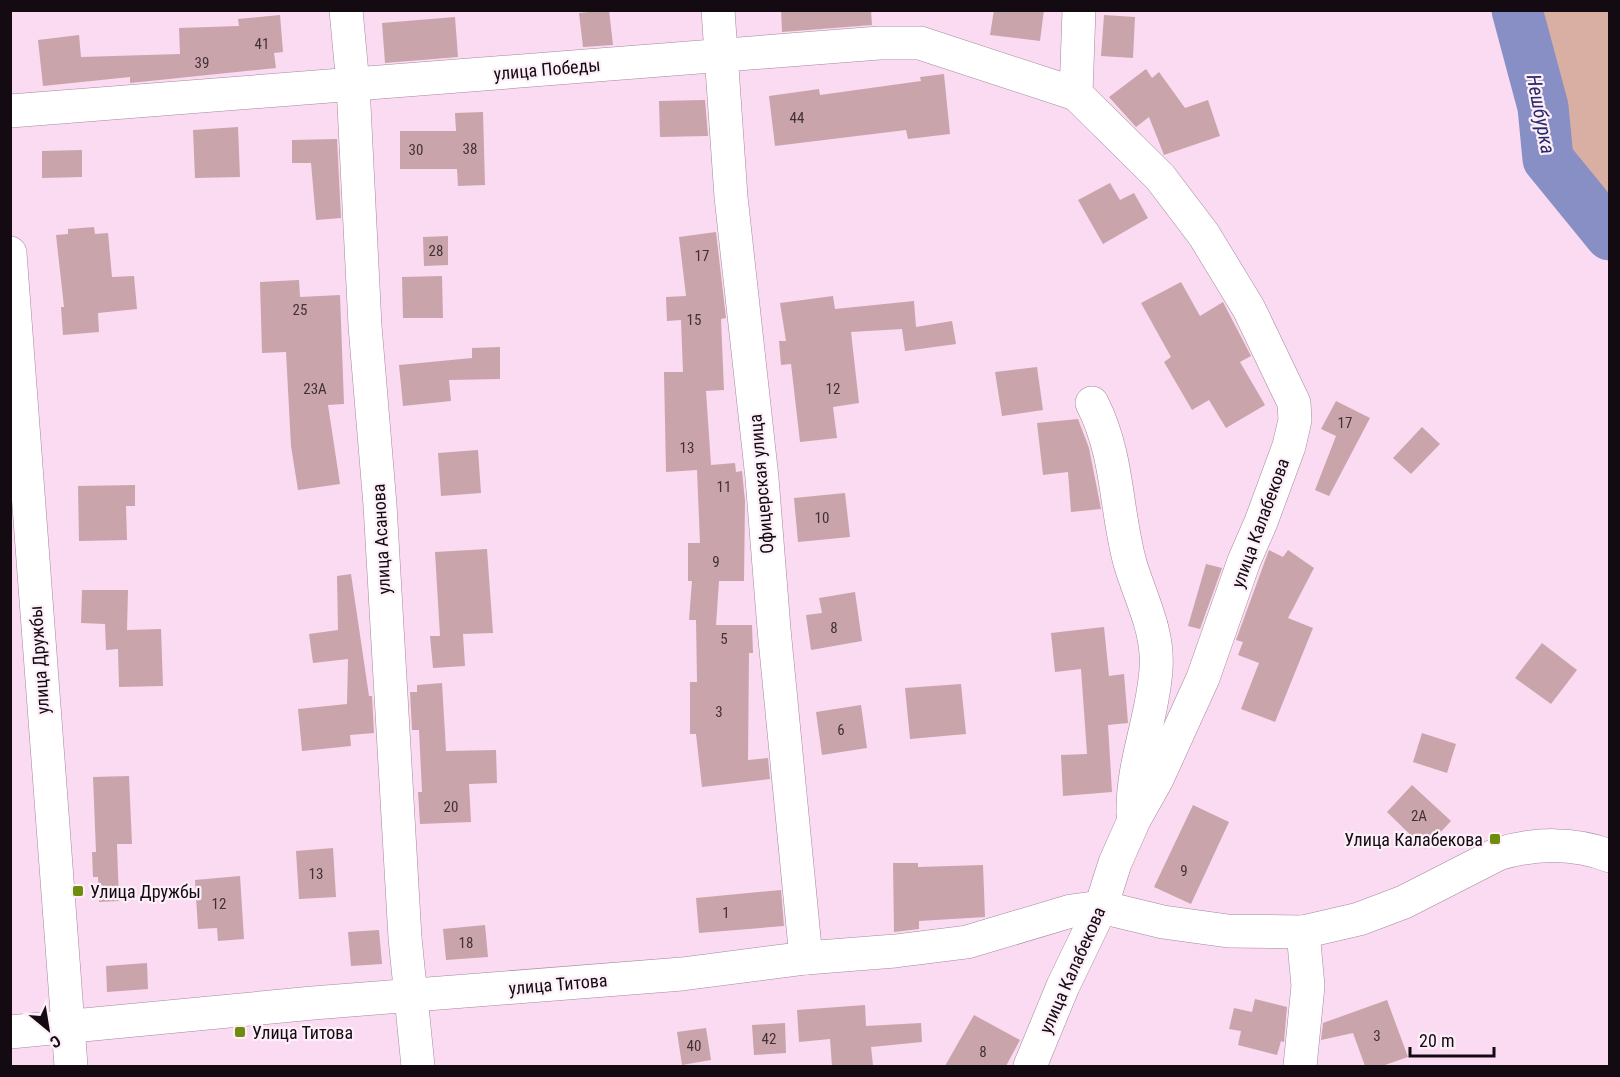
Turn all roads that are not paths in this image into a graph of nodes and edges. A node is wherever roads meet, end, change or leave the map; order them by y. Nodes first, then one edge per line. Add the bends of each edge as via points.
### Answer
1 (346, 10) edge
2 (718, 10) edge
3 (1079, 10) edge
4 (720, 55) junction
5 (353, 85) junction
6 (1076, 94) junction
7 (10, 111) edge
8 (10, 253) edge
9 (1092, 403) dead end
10 (1134, 820) junction
11 (1610, 856) edge
12 (1101, 907) junction
13 (1303, 932) junction
14 (806, 958) junction
15 (410, 996) junction
16 (67, 1026) junction
17 (10, 1032) edge
18 (70, 1066) edge
19 (418, 1066) edge
20 (1030, 1066) edge
21 (1300, 1066) edge

1 - 5 street, улица Асанова
2 - 4 street, Офицерская улица
3 - 6 street
4 - 5 street, улица Победы
4 - 6 street, улица Победы via 920,43
4 - 14 street, Офицерская улица
5 - 7 street, улица Победы
5 - 15 street, улица Асанова via 365,326
6 - 10 street, улица Калабекова via 1160,177 1204,235 1248,309 1294,403 1289,446 1203,678
8 - 16 street, улица Дружбы
9 - 10 street via 1104,426 1113,459 1130,562 1154,640 1156,668 1132,786
10 - 12 street, улица Калабекова
11 - 13 street via 1558,845 1514,849 1404,902 1348,922
12 - 13 street via 1163,922 1228,930
12 - 14 street, улица Титова via 1071,911 967,942
12 - 20 street, улица Калабекова
13 - 21 street via 1308,986
14 - 15 street, улица Титова via 682,974
15 - 16 street, улица Титова
15 - 19 street, улица Асанова
16 - 17 street, улица Титова
16 - 18 street, улица Дружбы

